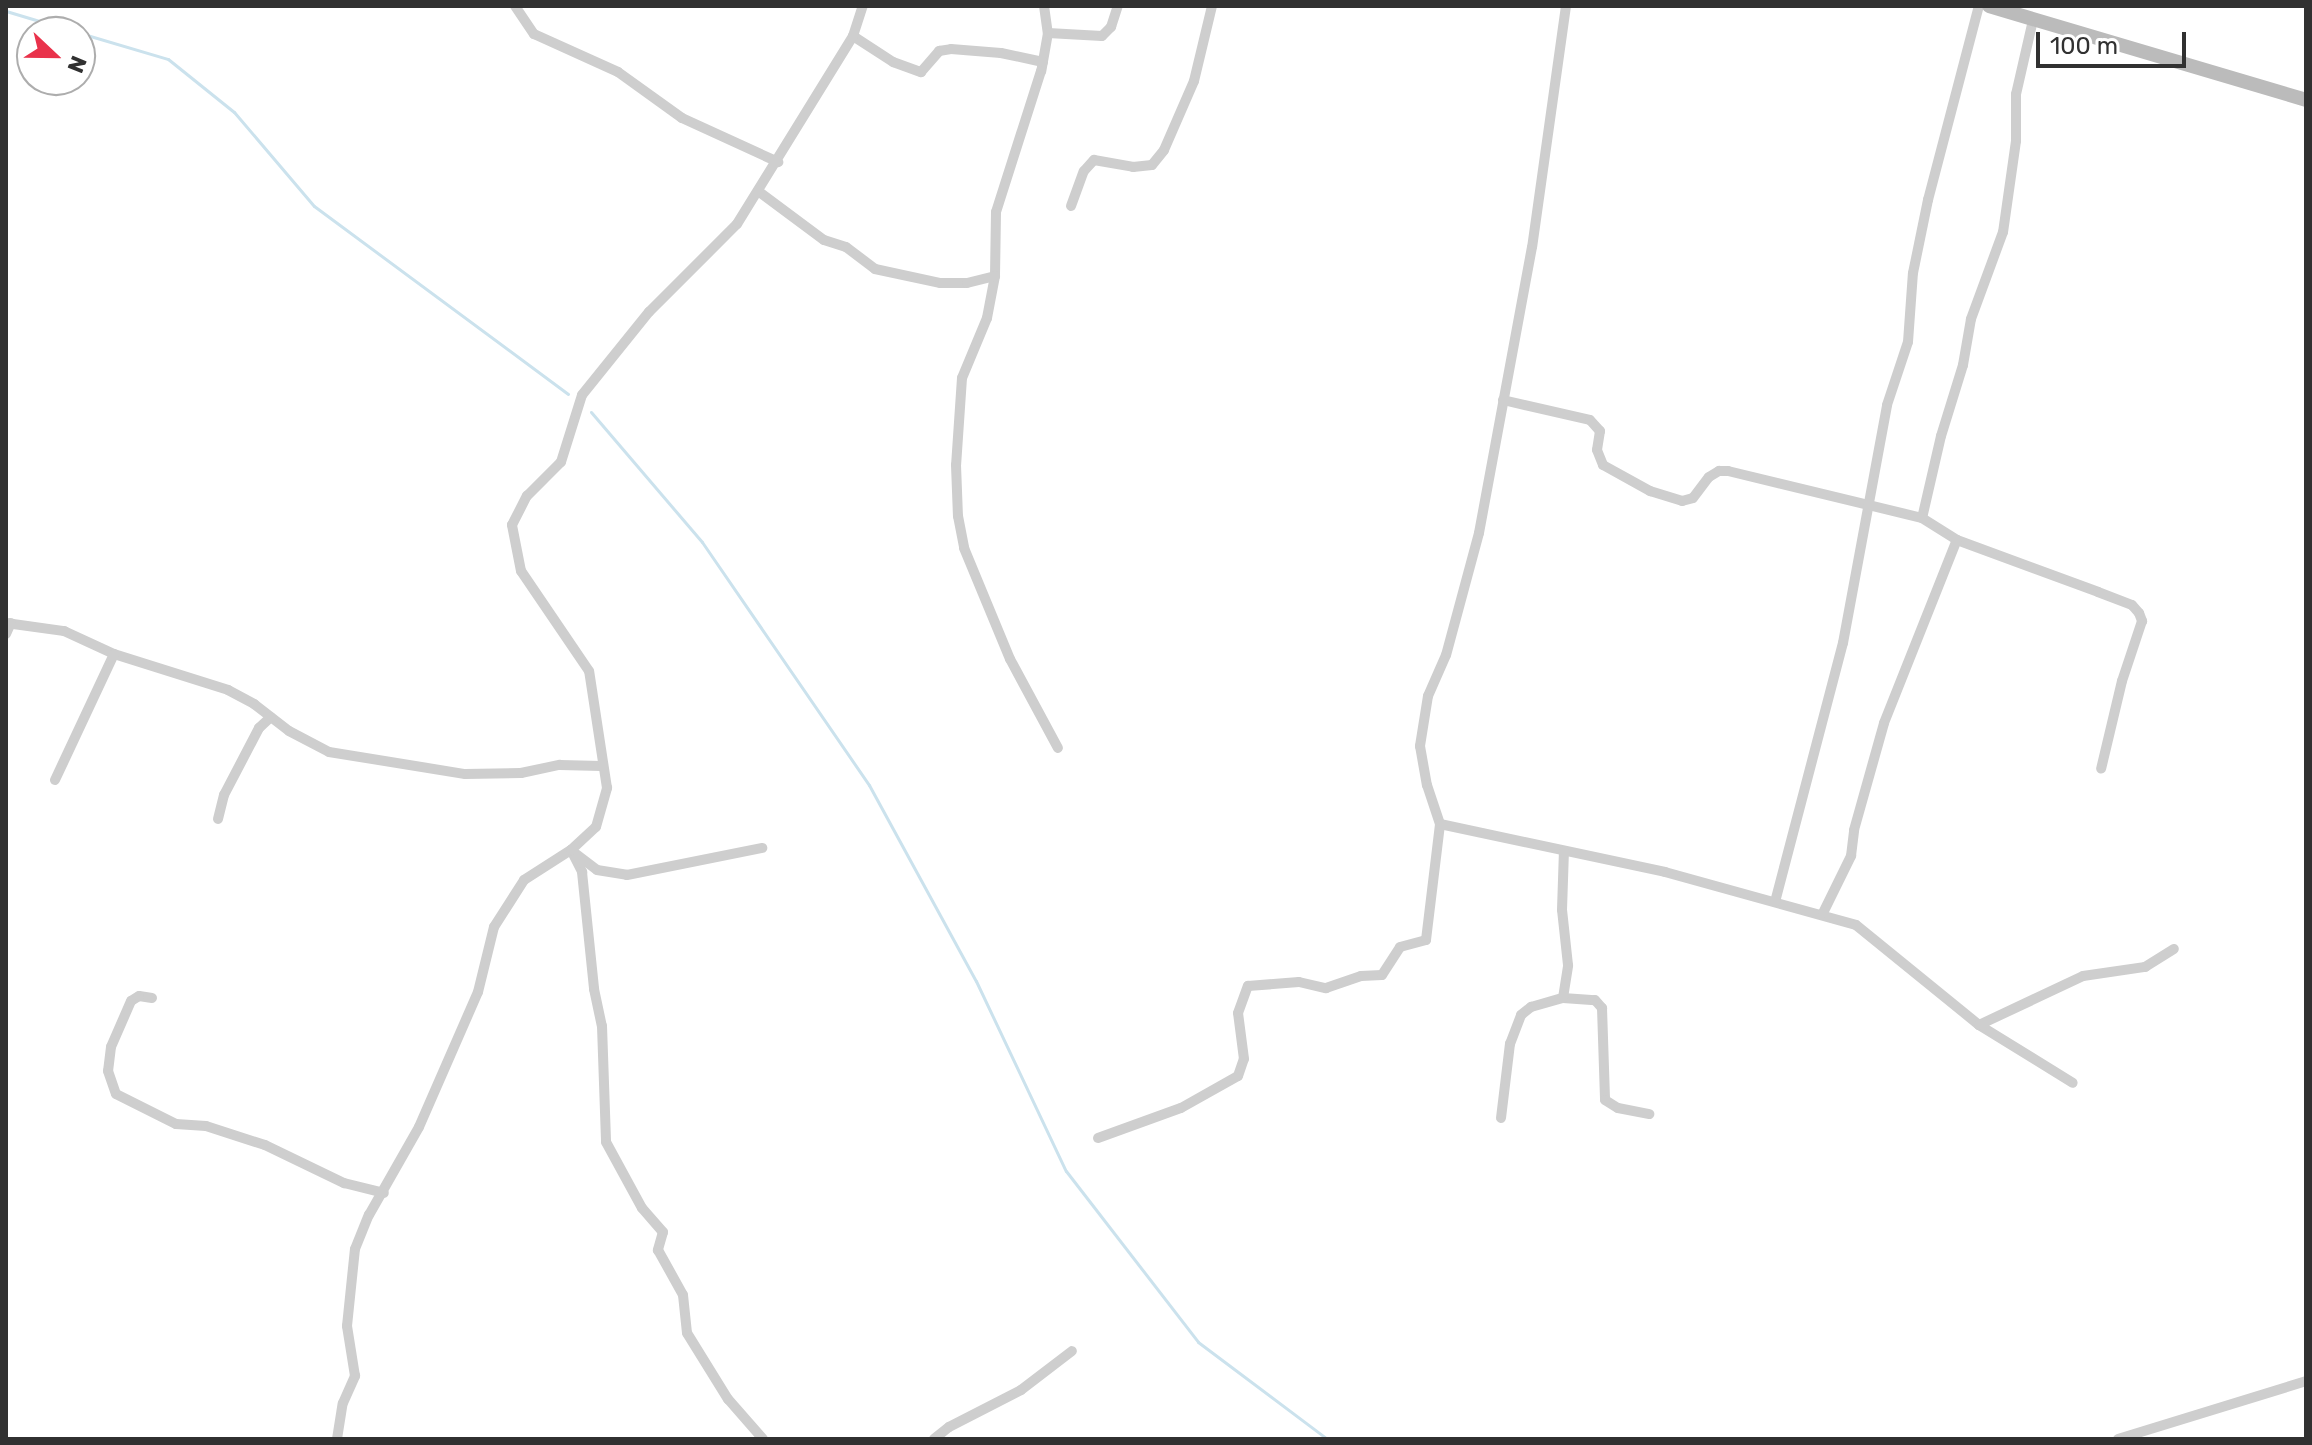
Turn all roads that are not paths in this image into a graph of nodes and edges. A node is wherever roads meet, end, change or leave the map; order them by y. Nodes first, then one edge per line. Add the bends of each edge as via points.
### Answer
1 (515, 6) edge
2 (863, 6) edge
3 (1044, 6) edge
4 (1118, 6) edge
5 (1212, 6) edge
6 (1566, 6) edge
7 (1979, 6) edge
8 (1989, 6) edge
9 (2033, 20) junction
10 (1048, 33) junction
11 (853, 36) junction
12 (1043, 62) junction
13 (2306, 100) edge
14 (778, 162) junction
15 (758, 191) junction
16 (1071, 206) dead end
17 (995, 276) junction
18 (1503, 400) junction
19 (1870, 503) junction
20 (1922, 518) junction
21 (1957, 540) junction
22 (8, 623) edge
23 (6, 634) edge
24 (114, 654) junction
25 (271, 717) junction
26 (1058, 748) dead end
27 (601, 766) junction
28 (2101, 769) dead end
29 (55, 780) dead end
30 (218, 819) dead end
31 (1440, 824) junction
32 (762, 848) dead end
33 (571, 850) junction
34 (1564, 851) junction
35 (1775, 902) junction
36 (1823, 913) junction
37 (2174, 949) dead end
38 (152, 998) dead end
39 (1563, 998) junction
40 (1979, 1025) junction
41 (2073, 1083) dead end
42 (1649, 1114) dead end
43 (1501, 1118) dead end
44 (1098, 1138) dead end
45 (384, 1193) junction
46 (1072, 1351) dead end
47 (2306, 1381) edge
48 (337, 1439) edge
49 (763, 1439) edge
50 (934, 1439) edge
51 (2118, 1439) edge

1 - 14 street via 534,34 618,72 682,118
2 - 11 street
3 - 10 street
4 - 10 street via 1102,36
5 - 16 street via 1194,81 1164,150 1152,165 1094,160 1084,171
6 - 18 street via 1532,247
7 - 19 street via 1943,131 1913,273 1908,342 1887,405
8 - 9 main road
9 - 13 main road
9 - 20 street via 2016,94 2016,141 2003,232 1971,319
10 - 12 street
11 - 12 street via 893,62 921,72 939,51 951,49
11 - 14 street
12 - 17 street via 996,212
14 - 15 street
15 - 17 street via 824,240 846,247 875,269 940,283
15 - 27 street via 737,224 649,312 582,395 561,462 527,496 512,525 521,571 589,671
17 - 26 street via 979,343 962,378 958,516 964,548 1010,659
18 - 19 street via 1590,420 1600,431 1597,450 1603,465 1650,491 1682,501 1693,498 1719,471
18 - 31 street via 1479,533 1446,655 1428,696 1420,746
19 - 20 street
19 - 35 street via 1843,643
20 - 21 street
21 - 28 street via 2110,596 2139,613 2142,621
21 - 36 street via 1884,723 1851,856
22 - 23 street
22 - 24 street via 64,631
24 - 25 street via 228,690
24 - 29 street
25 - 27 street via 329,752 465,774
25 - 30 street via 259,728 224,795
27 - 33 street via 607,788 596,827
31 - 34 street
31 - 44 street via 1426,940 1400,947 1382,975 1326,988 1299,982 1248,986 1238,1013 1244,1059 1238,1076 1181,1108
32 - 33 street via 627,875 597,870
33 - 45 street via 524,880 494,927 478,992
33 - 49 street via 582,872 602,1026 606,1142 642,1208 663,1232 658,1250 683,1295 687,1333 728,1399
34 - 35 street
34 - 39 street via 1562,910 1568,965
35 - 36 street
36 - 40 street via 1856,925
37 - 40 street via 2145,967 2083,976
38 - 45 street via 131,1001 111,1047 108,1071 116,1094 176,1124 206,1126 265,1145 344,1183
39 - 42 street via 1595,1000 1602,1008 1605,1100
39 - 43 street via 1521,1015 1510,1044
40 - 41 street
45 - 48 street via 355,1249 347,1326 355,1376 343,1403
46 - 50 street via 1021,1390
47 - 51 street

